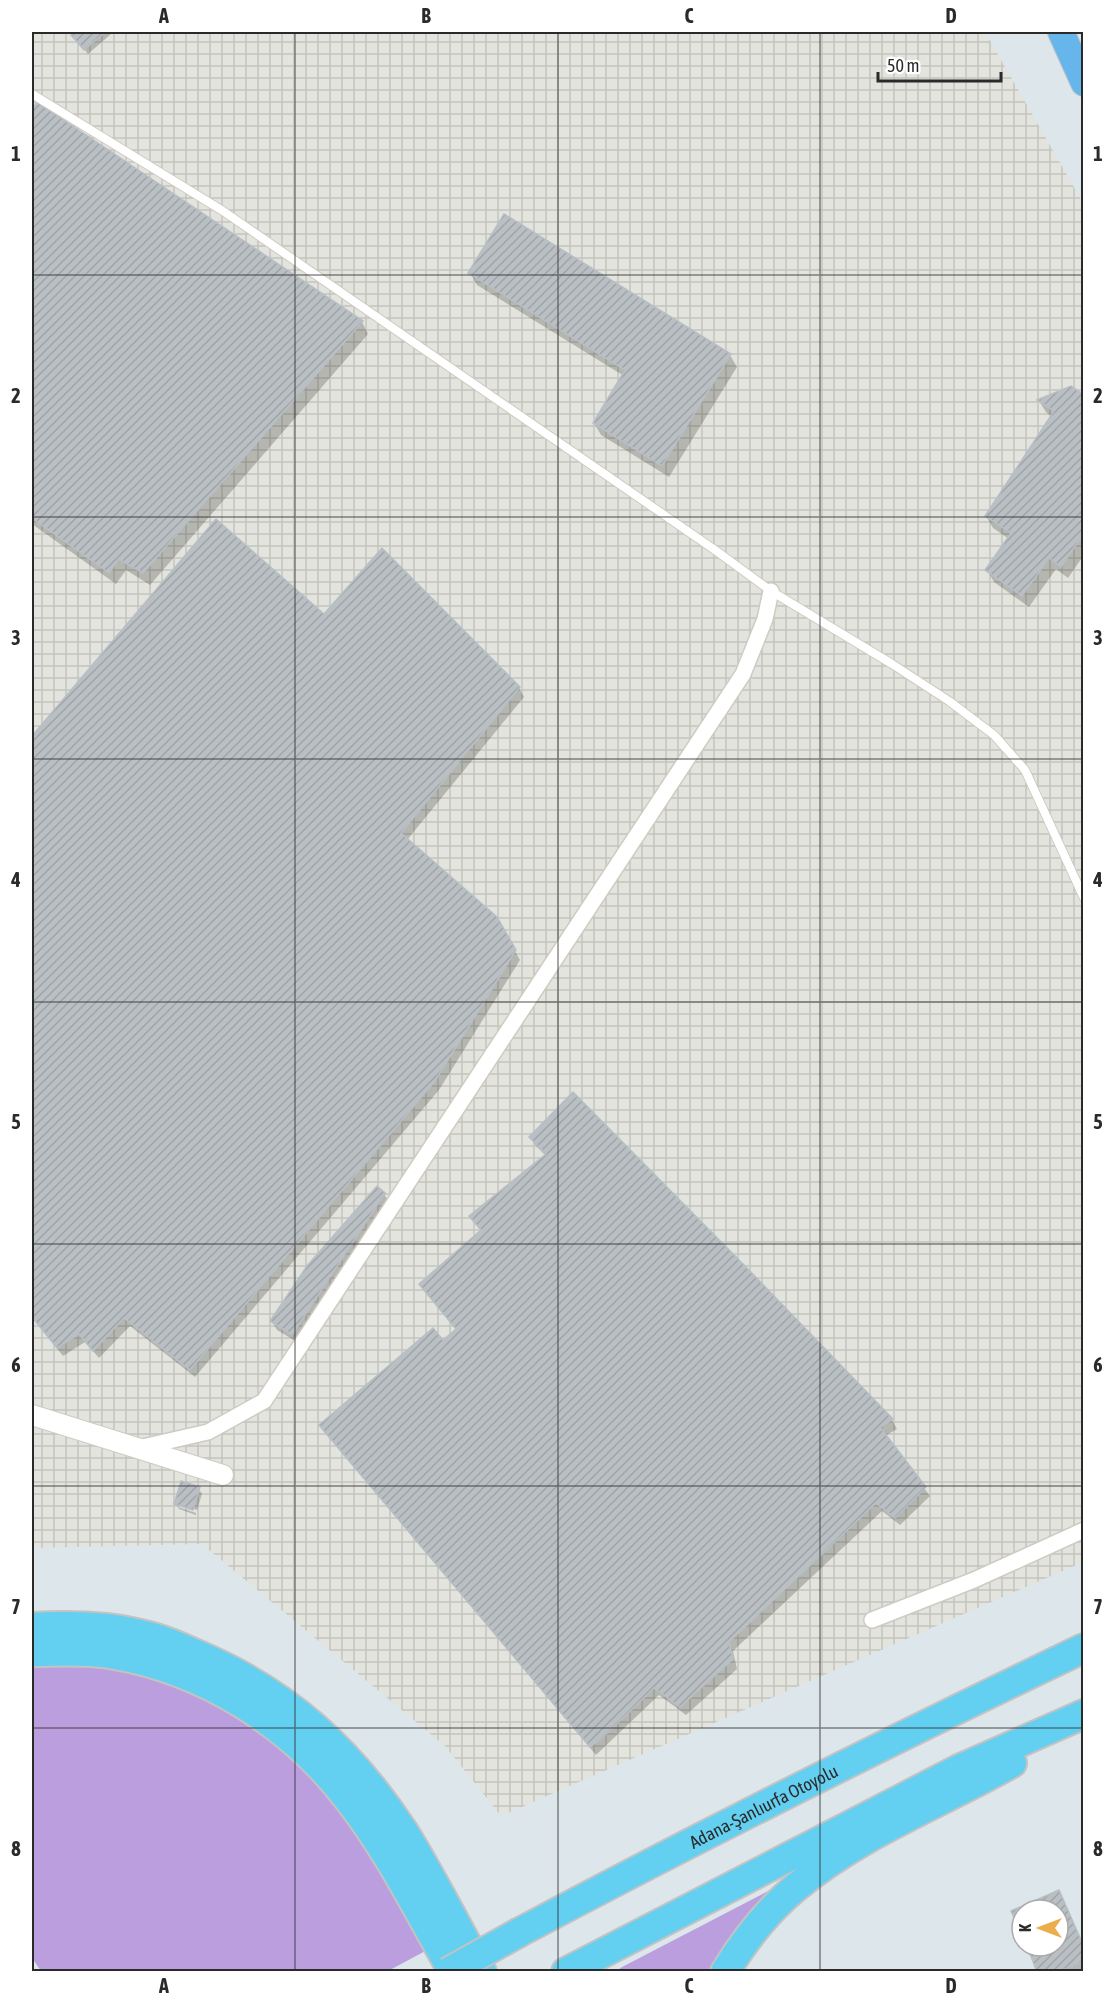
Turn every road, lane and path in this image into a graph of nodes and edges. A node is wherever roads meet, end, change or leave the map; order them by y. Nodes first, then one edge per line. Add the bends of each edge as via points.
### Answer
1 (1061, 32) edge
2 (1083, 83) edge
3 (32, 94) edge
4 (771, 591) junction
5 (1083, 898) edge
6 (32, 1415) edge
7 (138, 1448) junction
8 (223, 1475) dead end
9 (1083, 1530) edge
10 (872, 1620) dead end
11 (32, 1626) edge
12 (1083, 1648) edge
13 (32, 1652) edge
14 (1083, 1714) edge
15 (1083, 1722) edge
16 (448, 1971) edge
17 (453, 1971) edge
18 (482, 1971) edge
19 (566, 1971) edge
20 (725, 1971) edge

1 - 2 highway
3 - 4 lane via 223,211
4 - 5 lane via 892,664 994,735 1025,770
4 - 7 street via 765,619 743,674 264,1401 208,1432
6 - 7 street
7 - 8 street
9 - 10 street via 975,1580
11 - 18 highway via 97,1627 142,1634 216,1662 262,1686 294,1709 327,1737 368,1782 404,1833
12 - 16 highway, Adana-Şanlıurfa Otoyolu, bridge via 651,1862
13 - 17 highway via 106,1654 170,1669 244,1704 276,1726 349,1799 387,1855
14 - 19 highway via 959,1770
15 - 20 highway via 974,1785 853,1846 794,1888 746,1938

